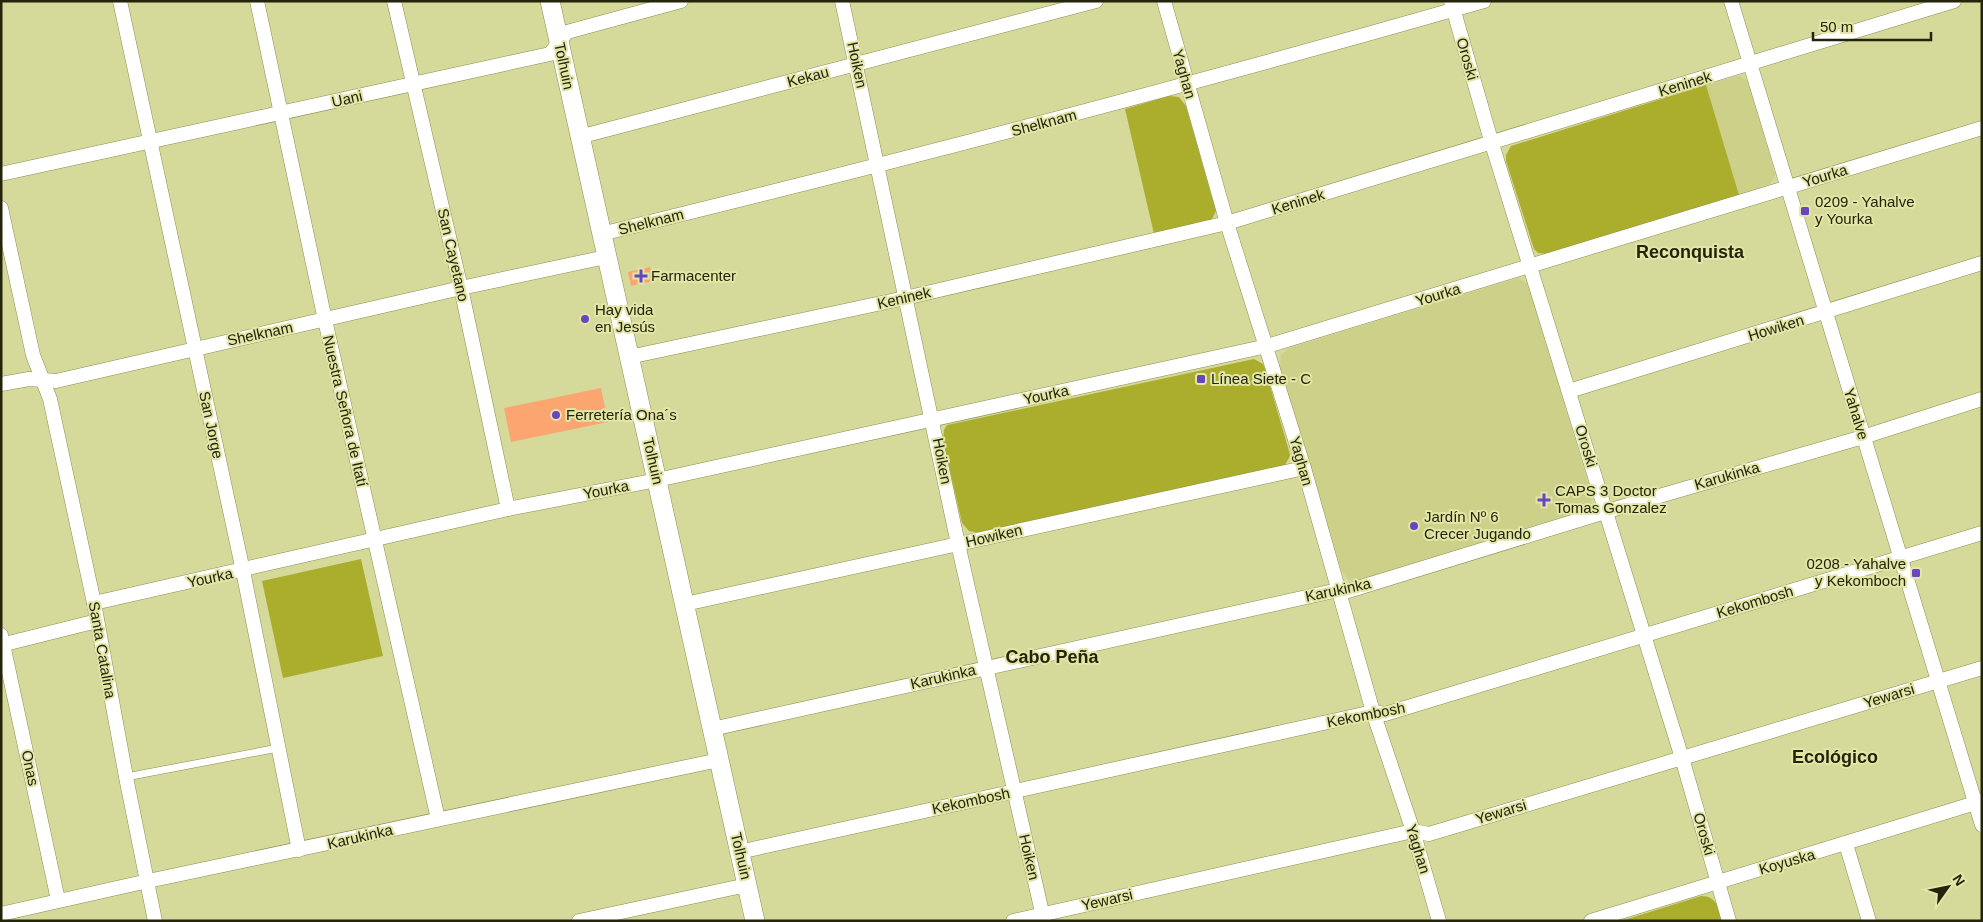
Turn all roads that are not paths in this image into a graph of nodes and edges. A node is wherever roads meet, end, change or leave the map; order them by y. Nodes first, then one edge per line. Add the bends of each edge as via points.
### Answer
1 (120, 1) edge
2 (257, 1) edge
3 (394, 1) edge
4 (550, 1) edge
5 (681, 1) edge
6 (842, 1) edge
7 (1096, 1) edge
8 (1164, 1) edge
9 (1484, 1) edge
10 (1730, 1) edge
11 (1954, 1) edge
12 (1452, 6) edge
13 (559, 43) junction
14 (857, 64) junction
15 (1749, 64) junction
16 (413, 83) junction
17 (1187, 85) junction
18 (282, 114) junction
19 (1982, 128) edge
20 (579, 138) junction
21 (150, 143) junction
22 (1492, 144) junction
23 (877, 167) junction
24 (1, 174) edge
25 (1787, 187) junction
26 (1, 208) edge
27 (1227, 223) junction
28 (601, 234) junction
29 (6, 248) edge
30 (606, 257) junction
31 (1982, 263) edge
32 (1530, 267) junction
33 (461, 288) junction
34 (905, 298) junction
35 (1825, 313) junction
36 (325, 320) junction
37 (1267, 346) junction
38 (194, 349) junction
39 (629, 357) junction
40 (44, 380) junction
41 (1, 384) edge
42 (1569, 391) junction
43 (1982, 399) edge
44 (933, 420) junction
45 (1863, 437) junction
46 (1304, 468) junction
47 (657, 480) junction
48 (508, 509) junction
49 (1607, 513) junction
50 (1982, 533) edge
51 (374, 540) junction
52 (958, 544) junction
53 (1899, 559) junction
54 (243, 571) junction
55 (1338, 590) junction
56 (94, 603) junction
57 (685, 604) junction
58 (97, 621) junction
59 (1644, 636) junction
60 (2, 641) edge
61 (987, 667) junction
62 (1982, 668) edge
63 (1936, 682) junction
64 (1373, 712) junction
65 (712, 729) junction
66 (278, 748) junction
67 (1682, 758) junction
68 (719, 760) junction
69 (126, 778) junction
70 (1014, 792) junction
71 (1978, 802) edge
72 (438, 819) junction
73 (1982, 826) edge
74 (1413, 831) junction
75 (1846, 844) junction
76 (299, 850) junction
77 (740, 852) junction
78 (148, 881) junction
79 (1718, 882) junction
80 (747, 885) junction
81 (58, 900) junction
82 (1, 914) edge
83 (1043, 918) edge
84 (155, 921) edge
85 (579, 921) edge
86 (755, 921) edge
87 (1013, 921) edge
88 (1439, 921) edge
89 (1591, 921) edge
90 (1729, 921) edge
91 (1868, 921) edge

1 - 21 street, San Jorge
2 - 18 street, Nuestra Señora de Itatí
3 - 16 street, San Cayetano
4 - 13 street, Tolhuin
5 - 13 street, Uani via 567,32
6 - 14 street, Hoiken
7 - 14 street, Kekau
8 - 17 street, Yaghan
9 - 12 street, Shelknam
10 - 15 street, Yahalve
11 - 15 street, Keninek
12 - 17 street, Shelknam
12 - 22 street, Oroski
13 - 16 street, Uani via 550,54
13 - 20 street, Tolhuin
14 - 20 street, Kekau
14 - 23 street, Hoiken
15 - 22 street, Keninek
15 - 25 street, Yahalve
16 - 18 street, Uani
16 - 33 street, San Cayetano
17 - 23 street, Shelknam
17 - 27 street, Yaghan
18 - 21 street, Uani
18 - 36 street, Nuestra Señora de Itatí
19 - 25 street, Yourka
20 - 28 street, Tolhuin
21 - 24 street, Uani
21 - 38 street, San Jorge
22 - 27 street, Keninek
22 - 32 street, Oroski
23 - 28 street, Shelknam
23 - 34 street, Hoiken
25 - 32 street, Yourka
25 - 35 street, Yahalve
26 - 29 street, Santa Catalina
27 - 34 street, Keninek
27 - 37 street, Yaghan
28 - 30 street, Tolhuin
29 - 40 street, Santa Catalina via 33,356
30 - 33 street, Shelknam
30 - 39 street, Tolhuin
31 - 35 street, Howiken
32 - 37 street, Yourka
32 - 42 street, Oroski
33 - 36 street, Shelknam
33 - 48 street, San Cayetano
34 - 39 street, Keninek
34 - 44 street, Hoiken
35 - 42 street, Howiken
35 - 45 street, Yahalve
36 - 38 street, Shelknam
36 - 51 street, Nuestra Señora de Itatí
37 - 44 street, Yourka
37 - 46 street, Yaghan
38 - 40 street, Shelknam via 56,381
38 - 54 street, San Jorge
39 - 47 street, Tolhuin
40 - 41 street, Shelknam
40 - 56 street, Santa Catalina
42 - 49 street, Oroski
43 - 45 street, Karukinka
44 - 47 street, Yourka
44 - 52 street, Hoiken
45 - 49 street, Karukinka
45 - 53 street, Yahalve
46 - 52 street, Howiken
46 - 55 street, Yaghan
47 - 48 street, Yourka
47 - 57 street, Tolhuin
48 - 51 street, Yourka
49 - 55 street, Karukinka via 1348,591
49 - 59 street, Oroski
50 - 53 street, Kekombosh
51 - 54 street, Yourka
51 - 72 street, Nuestra Señora de Itatí
52 - 57 street, Howiken
52 - 61 street, Hoiken
53 - 59 street, Kekombosh
53 - 63 street, Yahalve
54 - 56 street, Yourka
54 - 66 street, San Jorge
55 - 61 street, Karukinka
55 - 64 street, Yaghan
56 - 58 street, Santa Catalina
57 - 65 street, Tolhuin
58 - 60 street
58 - 69 street, Santa Catalina
59 - 64 street, Kekombosh via 1386,714
59 - 67 street, Oroski
60 - 81 street, Onas
61 - 65 street, Karukinka
61 - 70 street, Hoiken
62 - 63 street, Yewarsi
63 - 67 street, Yewarsi
63 - 71 street, Yahalve
64 - 70 street, Kekombosh
64 - 74 street, Yaghan
65 - 68 street, Tolhuin
66 - 69 lane
66 - 76 street, San Jorge
67 - 74 street, Yewarsi via 1429,834
67 - 79 street, Oroski
68 - 72 street, Karukinka
68 - 77 street, Tolhuin
69 - 78 street, Santa Catalina
70 - 77 street, Kekombosh
70 - 83 street, Hoiken
71 - 73 street, Yahalve
71 - 75 street, Koyuska
72 - 76 street, Karukinka
74 - 83 street, Yewarsi
74 - 88 street, Yaghan
75 - 79 street, Koyuska
75 - 91 street
76 - 78 street, Karukinka
77 - 80 street, Tolhuin
78 - 81 street, Karukinka
78 - 84 street, Santa Catalina
79 - 89 street, Koyuska
79 - 90 street, Oroski
80 - 85 street
80 - 86 street, Tolhuin
81 - 82 street, Karukinka
83 - 87 street, Yewarsi

